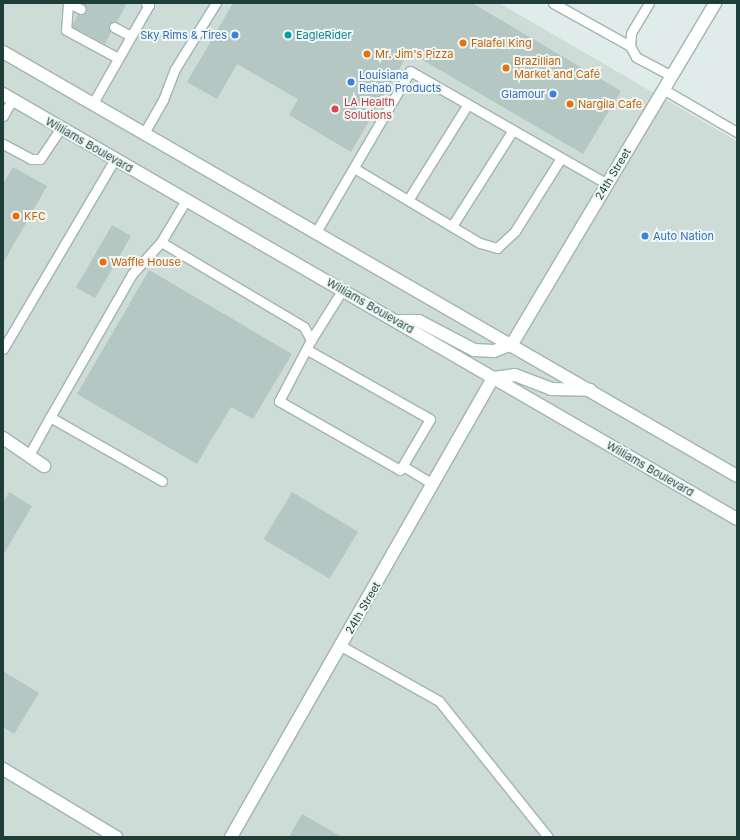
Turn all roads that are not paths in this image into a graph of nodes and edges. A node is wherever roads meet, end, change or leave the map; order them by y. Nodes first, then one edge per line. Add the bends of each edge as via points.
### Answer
1 (68, 3) edge
2 (146, 3) edge
3 (216, 3) edge
4 (553, 3) edge
5 (649, 3) edge
6 (714, 3) edge
7 (80, 9) dead end
8 (114, 27) dead end
9 (131, 36) junction
10 (630, 46) junction
11 (3, 52) edge
12 (118, 58) junction
13 (671, 76) junction
14 (663, 90) junction
15 (8, 97) edge
16 (93, 103) junction
17 (468, 104) junction
18 (3, 116) edge
19 (60, 128) junction
20 (513, 130) junction
21 (737, 132) edge
22 (144, 133) junction
23 (3, 144) edge
24 (561, 158) junction
25 (115, 160) junction
26 (354, 168) junction
27 (607, 184) junction
28 (186, 200) junction
29 (408, 200) junction
30 (452, 226) junction
31 (316, 232) junction
32 (161, 242) junction
33 (343, 289) junction
34 (398, 321) junction
35 (311, 340) junction
36 (512, 344) junction
37 (3, 349) edge
38 (306, 349) junction
39 (493, 378) junction
40 (591, 390) junction
41 (50, 417) junction
42 (3, 438) edge
43 (29, 455) junction
44 (44, 466) dead end
45 (403, 466) junction
46 (737, 476) edge
47 (162, 481) dead end
48 (433, 484) junction
49 (737, 519) edge
50 (341, 646) junction
51 (3, 769) edge
52 (116, 837) edge
53 (231, 837) edge
54 (548, 837) edge

1 - 7 lane
1 - 12 lane via 66,30
2 - 9 lane via 149,5
3 - 22 lane via 175,69 163,100
4 - 10 lane
5 - 10 lane via 631,33
6 - 13 main road, 24th Street
8 - 9 lane
9 - 12 lane
10 - 13 lane via 636,57
11 - 16 main road
12 - 16 lane
13 - 14 main road, 24th Street
14 - 21 lane
14 - 27 main road, 24th Street
15 - 18 lane
15 - 19 main road, Williams Boulevard
16 - 22 main road
17 - 20 lane
17 - 26 lane via 410,71
17 - 29 lane
19 - 23 lane via 40,158 31,159
19 - 25 main road, Williams Boulevard
20 - 24 lane
20 - 30 lane
22 - 31 main road
24 - 27 lane
24 - 30 lane via 514,231 497,248
25 - 28 main road, Williams Boulevard
25 - 37 lane
26 - 29 lane
26 - 31 lane
27 - 36 main road, 24th Street
28 - 32 lane
28 - 33 main road, Williams Boulevard
29 - 30 lane
31 - 36 main road
32 - 35 lane via 304,327
32 - 41 lane via 132,274
33 - 34 main road, Williams Boulevard
33 - 35 lane
34 - 36 main road via 419,321 474,350 494,351
34 - 39 main road, Williams Boulevard
35 - 38 lane
36 - 40 main road
38 - 45 lane via 430,419
38 - 45 lane via 279,401 400,470
39 - 40 main road via 515,374 551,389
39 - 48 main road, 24th Street
39 - 49 main road, Williams Boulevard
40 - 46 main road
41 - 43 lane
41 - 47 lane
42 - 43 main road
43 - 44 main road
45 - 48 lane
48 - 50 main road, 24th Street
50 - 53 main road, 24th Street
50 - 54 lane via 439,701
51 - 52 main road

